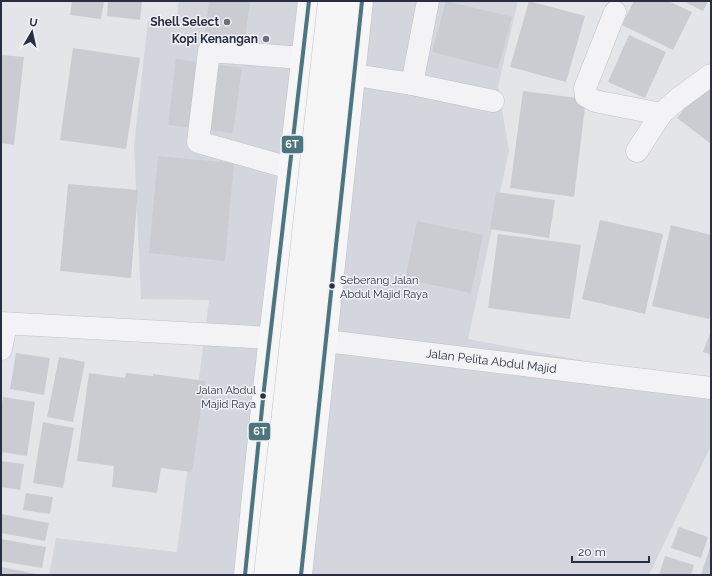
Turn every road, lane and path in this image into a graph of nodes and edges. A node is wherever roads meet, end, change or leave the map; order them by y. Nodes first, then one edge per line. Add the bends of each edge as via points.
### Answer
1 (310, 1) edge
2 (329, 1) edge
3 (348, 1) edge
4 (362, 1) edge
5 (428, 1) edge
6 (615, 12) dead end
7 (302, 58) junction
8 (355, 75) junction
9 (711, 76) edge
10 (412, 84) junction
11 (493, 101) dead end
12 (661, 114) junction
13 (637, 151) dead end
14 (290, 168) junction
15 (3, 324) edge
16 (270, 337) junction
17 (326, 341) junction
18 (1, 349) edge
19 (711, 388) edge
20 (245, 575) edge
21 (265, 575) edge
22 (287, 575) edge
23 (301, 575) edge

1 - 7 main road
2 - 21 main road, bridge
3 - 22 main road, bridge
4 - 8 main road
5 - 10 street
6 - 12 street via 585,88 586,96 595,101
7 - 14 main road
7 - 14 street via 209,51 198,142
8 - 10 street
8 - 17 main road
9 - 12 street
10 - 11 street
12 - 13 street
14 - 16 main road
15 - 16 street
15 - 18 street
16 - 17 street, Jalan Pelita Abdul Majid
16 - 20 main road
17 - 19 street, Jalan Pelita Abdul Majid
17 - 23 main road

